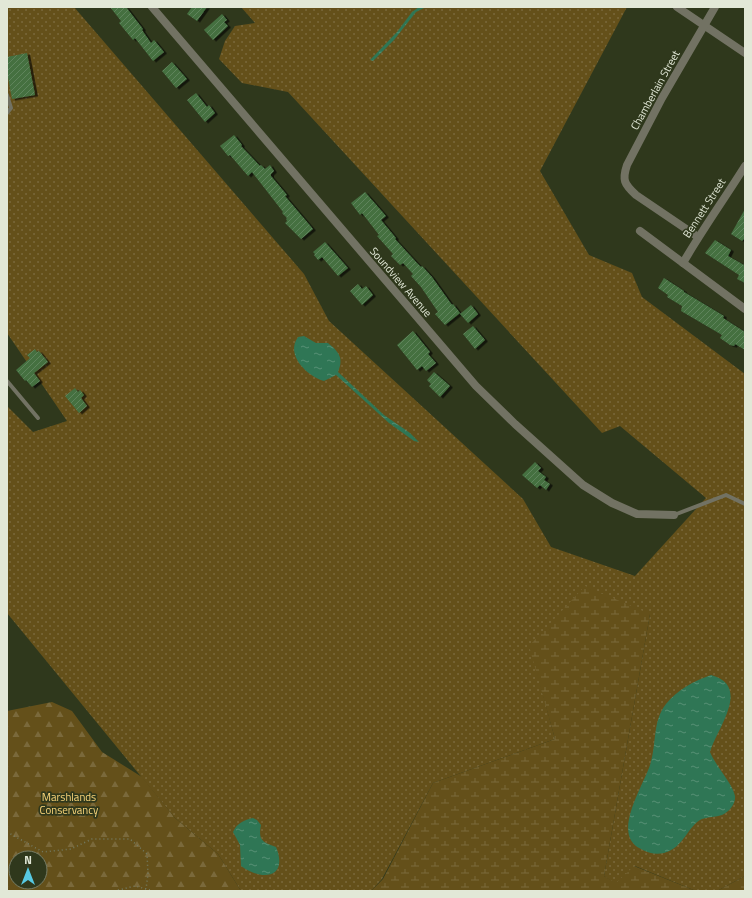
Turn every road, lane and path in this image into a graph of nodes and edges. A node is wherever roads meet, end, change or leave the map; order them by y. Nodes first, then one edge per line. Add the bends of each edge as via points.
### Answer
1 (152, 7) edge
2 (677, 7) edge
3 (715, 7) edge
4 (704, 26) junction
5 (745, 53) edge
6 (7, 95) edge
7 (7, 113) edge
8 (745, 166) edge
9 (640, 231) dead end
10 (698, 237) junction
11 (683, 263) junction
12 (745, 309) edge
13 (7, 381) edge
14 (38, 418) dead end
15 (745, 504) edge
16 (674, 515) joint
17 (7, 832) edge
18 (146, 889) junction
19 (114, 891) edge
20 (154, 891) edge

1 - 16 street, Soundview Avenue via 476,386 515,424 583,485 612,503 637,514
2 - 4 street
3 - 4 street, Chamberlain Street
4 - 5 street
4 - 10 street, Chamberlain Street via 662,98 624,173 627,187 636,195
6 - 7 lane via 11,108
8 - 10 street, Bennett Street
9 - 11 street
10 - 11 street, Bennett Street
11 - 12 street
13 - 14 lane
15 - 16 lane via 726,495
17 - 18 path via 43,852 71,849 92,839 130,839 146,854
18 - 19 path via 135,886
18 - 20 path

